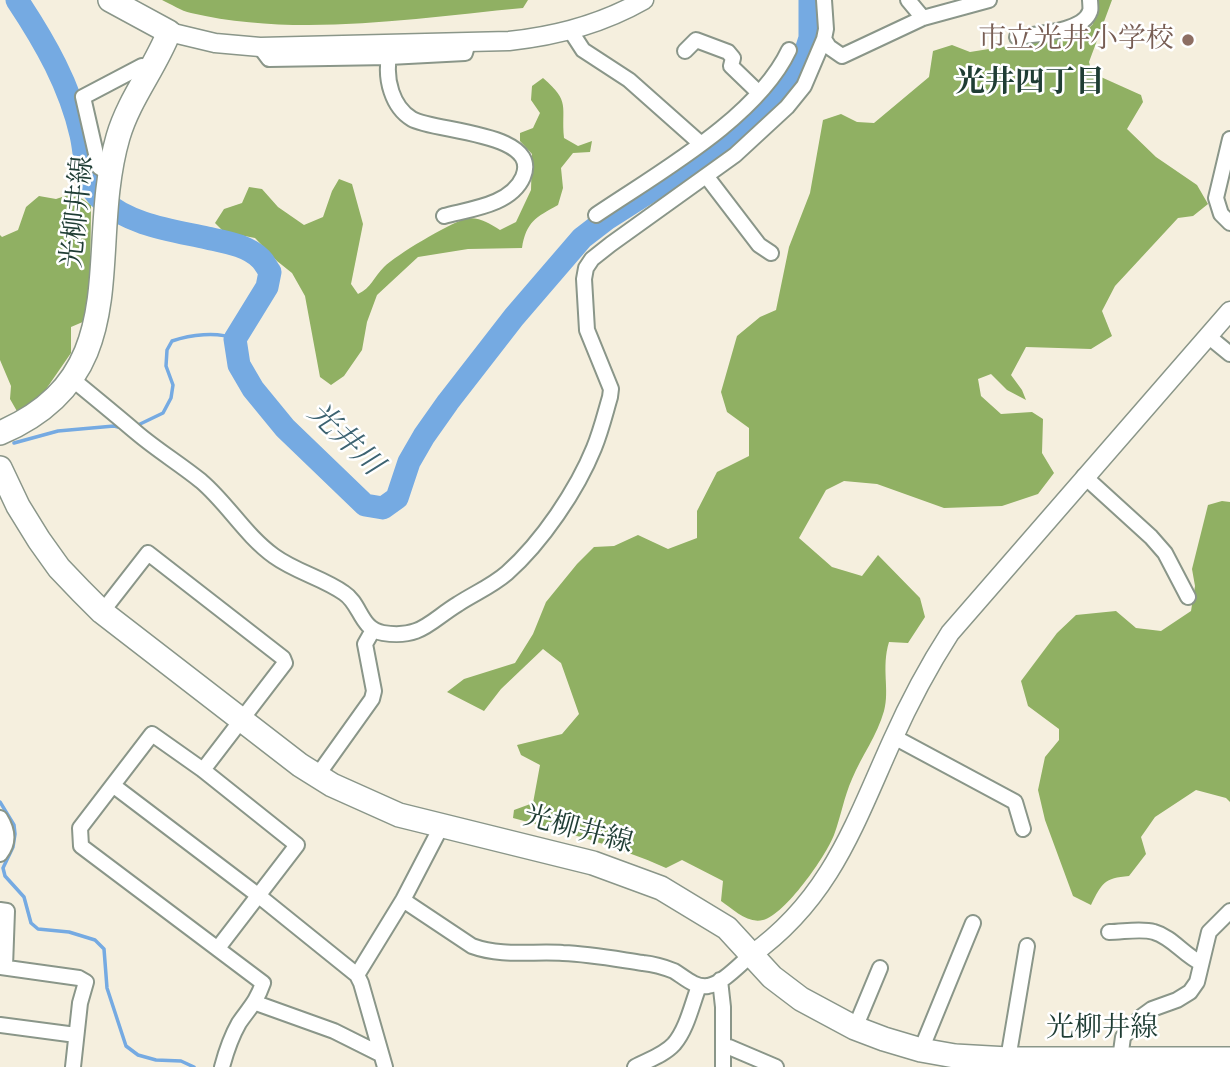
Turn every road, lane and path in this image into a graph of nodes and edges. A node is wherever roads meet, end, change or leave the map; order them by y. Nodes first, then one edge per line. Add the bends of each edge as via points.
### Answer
1 (110, 0) edge
2 (644, 0) edge
3 (824, 0) edge
4 (908, 0) edge
5 (989, 0) edge
6 (1090, 0) edge
7 (923, 18) junction
8 (570, 30) junction
9 (169, 32) junction
10 (1017, 37) dead end
11 (824, 39) junction
12 (468, 43) junction
13 (260, 47) junction
14 (789, 50) dead end
15 (685, 51) dead end
16 (388, 57) junction
17 (151, 68) junction
18 (759, 93) junction
19 (1230, 139) edge
20 (700, 143) junction
21 (110, 174) junction
22 (707, 177) junction
23 (596, 215) dead end
24 (444, 216) dead end
25 (1230, 223) edge
26 (771, 253) dead end
27 (1230, 311) edge
28 (1208, 336) junction
29 (1230, 354) edge
30 (72, 379) junction
31 (0, 433) edge
32 (0, 468) edge
33 (1084, 476) junction
34 (1188, 597) dead end
35 (102, 612) junction
36 (373, 630) junction
37 (242, 718) junction
38 (894, 737) junction
39 (203, 770) junction
40 (317, 775) junction
41 (114, 786) junction
42 (0, 818) edge
43 (441, 827) junction
44 (1023, 829) dead end
45 (0, 854) edge
46 (259, 896) junction
47 (403, 901) junction
48 (0, 910) edge
49 (1230, 911) edge
50 (973, 923) dead end
51 (1109, 932) dead end
52 (1027, 946) dead end
53 (218, 948) junction
54 (751, 955) junction
55 (1201, 963) junction
56 (2, 967) edge
57 (880, 968) dead end
58 (357, 975) junction
59 (720, 980) junction
60 (699, 986) junction
61 (256, 1003) junction
62 (0, 1025) edge
63 (855, 1028) junction
64 (76, 1035) junction
65 (723, 1048) junction
66 (921, 1050) junction
67 (1008, 1059) junction
68 (1120, 1059) junction
69 (1230, 1059) edge
70 (382, 1060) edge
71 (952, 1062) edge
72 (1162, 1063) edge
73 (73, 1067) edge
74 (222, 1067) edge
75 (635, 1067) edge
76 (723, 1067) edge
77 (776, 1067) edge

1 - 9 main road
2 - 8 street
3 - 11 street
4 - 7 street
5 - 7 street
6 - 10 street via 1090,11 1075,27
7 - 11 street via 842,56
8 - 12 street via 537,38
8 - 20 street via 583,50 629,80
9 - 13 street
9 - 17 main road, 光柳井線
11 - 22 street via 804,86 787,107
12 - 13 street
12 - 16 street via 464,53
13 - 16 street via 269,59
14 - 18 street
15 - 18 street via 696,40 728,52 733,58 731,66
16 - 24 street via 389,86 397,105 410,118 505,143 524,160 521,181 502,198
17 - 21 main road, 光柳井線 via 118,136
17 - 21 street via 142,66 83,97 99,167
18 - 20 street
19 - 25 street via 1216,198
20 - 23 street
21 - 30 main road, 光柳井線 via 97,321
22 - 26 street via 759,245
22 - 36 street via 611,244 586,268 587,330 611,389 610,397 587,463 552,520 507,573 421,631
27 - 28 street
28 - 29 street
28 - 33 street
30 - 31 main road, 光柳井線 via 40,413
30 - 36 street via 201,481 271,554 344,592
32 - 35 main road, 光柳井線 via 38,540
33 - 34 street via 1165,553
33 - 38 street via 950,633
35 - 37 main road, 光柳井線
35 - 37 street via 148,553 190,584 285,663
36 - 40 street via 365,644 372,699
37 - 39 street
37 - 40 main road, 光柳井線
38 - 44 street via 1015,802
38 - 54 street via 828,875 792,922
39 - 41 street via 152,734
39 - 46 street via 297,845
40 - 43 main road, 光柳井線 via 362,800
41 - 46 street
41 - 53 street via 80,828 81,846
42 - 45 street via 7,840
43 - 47 street
43 - 54 main road, 光柳井線 via 593,863 662,888 727,929
46 - 53 street
46 - 58 street
47 - 58 street
47 - 60 street via 485,951 590,954 655,965
48 - 56 street via 7,911
49 - 55 street via 1209,932
50 - 66 street
51 - 55 street via 1152,931
52 - 67 street
53 - 61 street via 263,983
54 - 59 street
54 - 63 main road, 光柳井線 via 801,999
55 - 68 street via 1197,982 1189,992 1152,1009 1123,1037
56 - 64 street via 86,982
57 - 63 street
58 - 70 street
59 - 60 street
59 - 65 street
60 - 75 street via 674,1044
61 - 70 street via 334,1031
61 - 74 street via 232,1036
62 - 64 street
63 - 66 main road, 光柳井線
64 - 73 street
65 - 76 street
65 - 77 street
66 - 71 main road, 光柳井線
67 - 68 main road, 光柳井線
67 - 71 main road, 光柳井線
68 - 72 main road, 光柳井線
69 - 72 main road, 光柳井線

